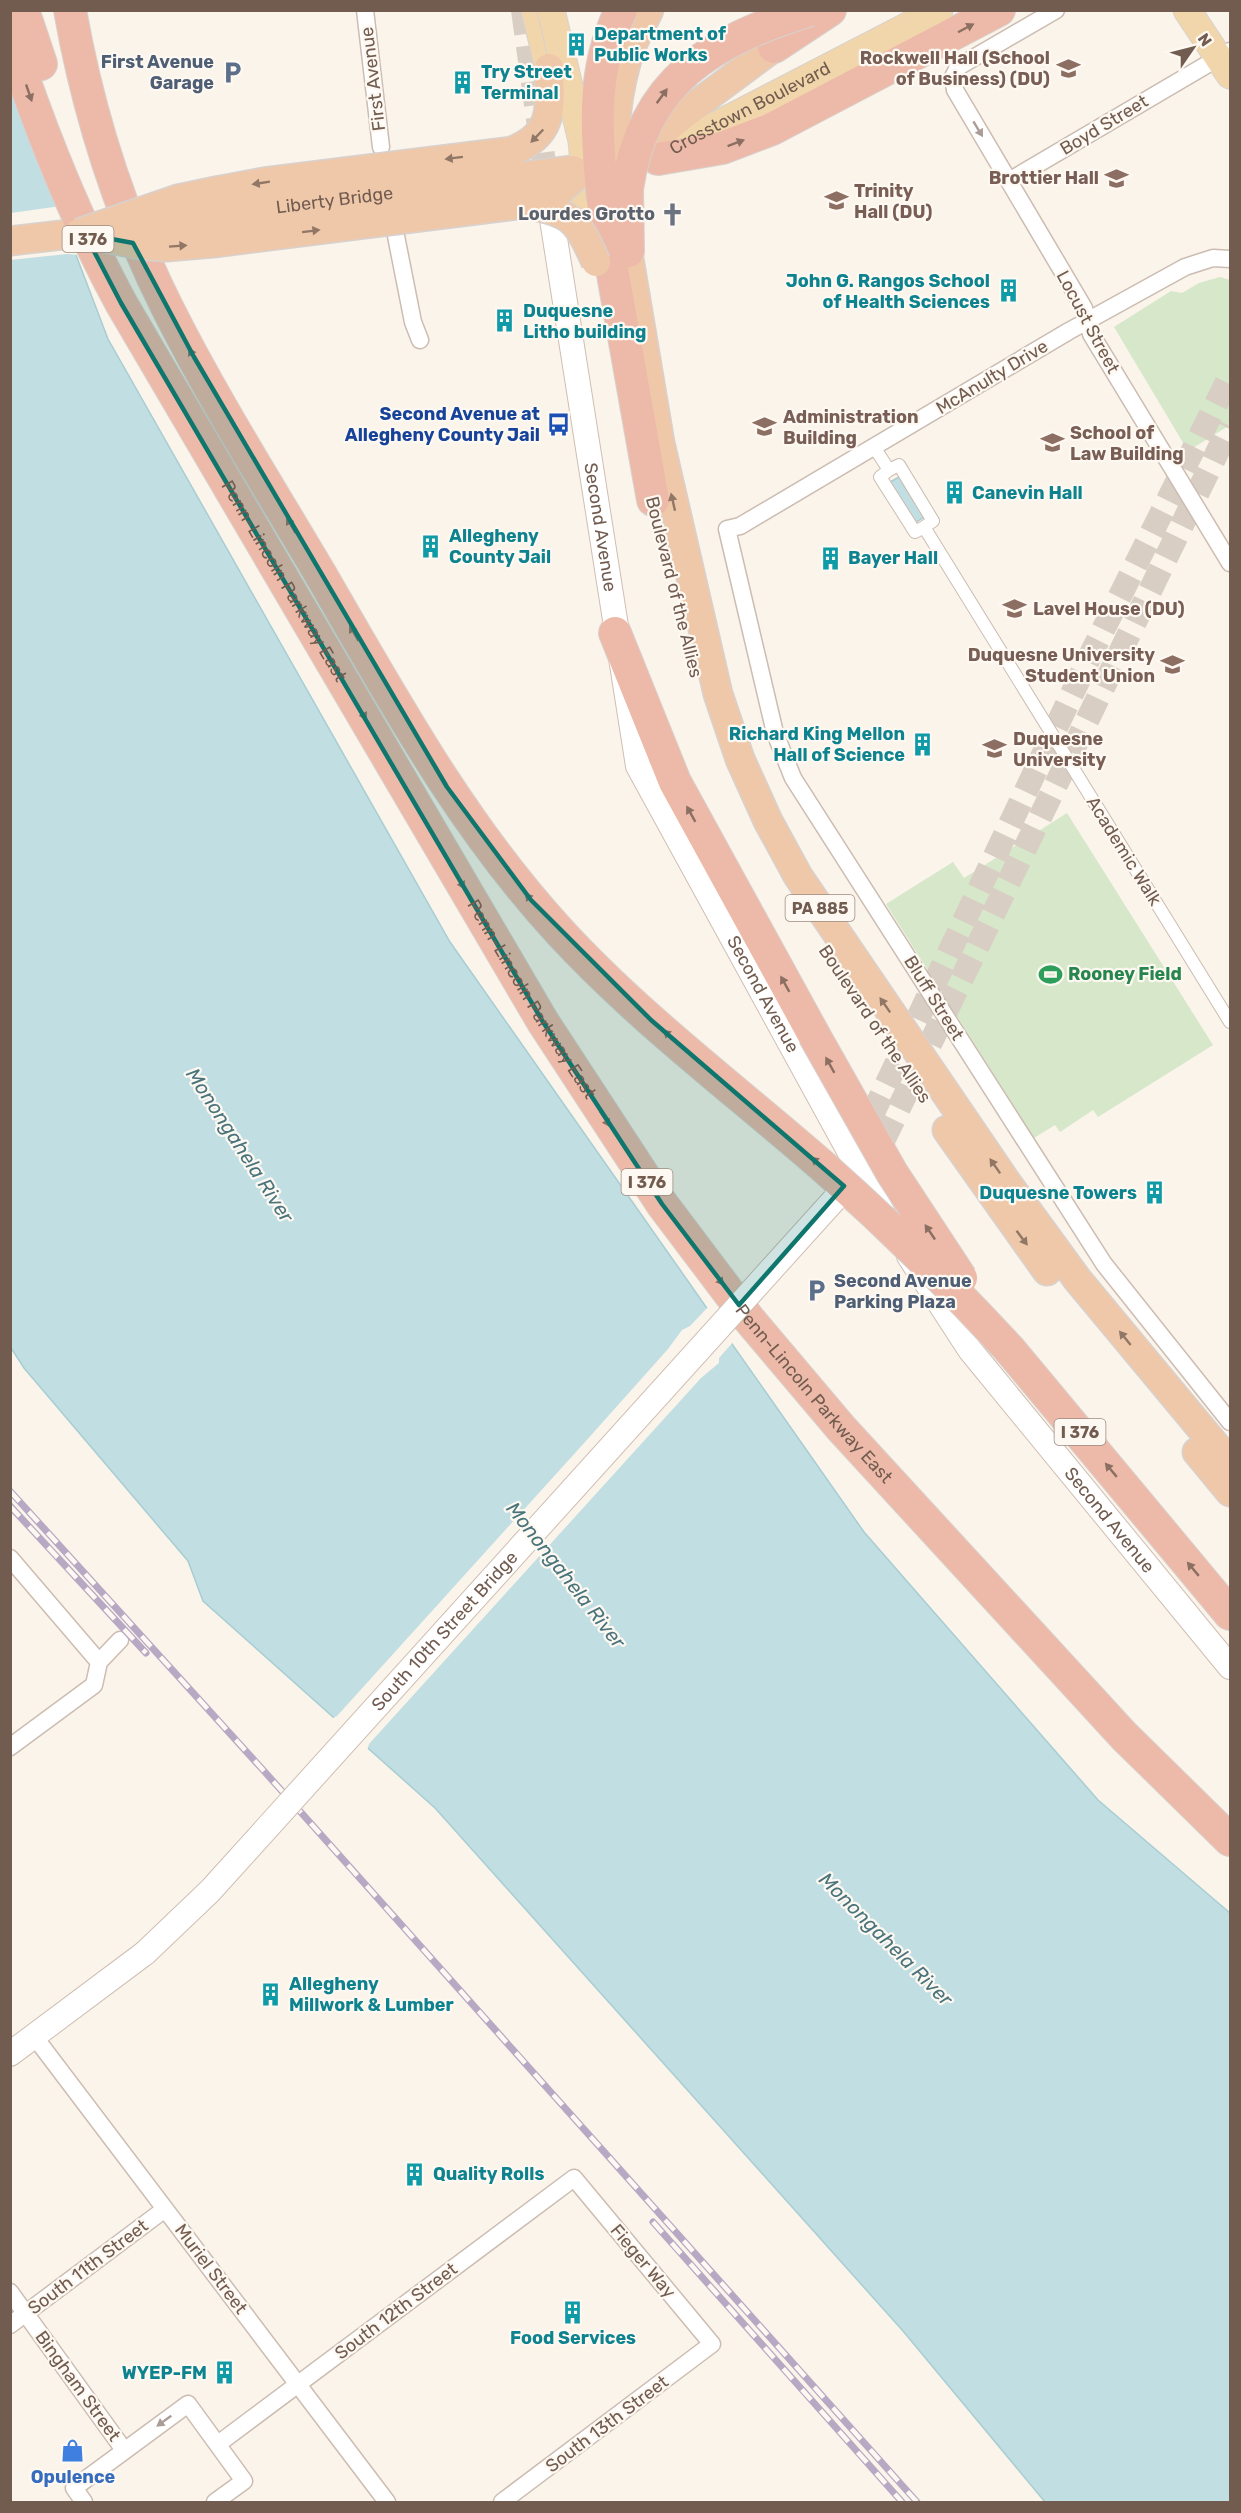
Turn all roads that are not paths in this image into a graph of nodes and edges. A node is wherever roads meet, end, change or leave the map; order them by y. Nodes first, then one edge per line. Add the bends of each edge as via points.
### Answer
1 (23, 10) edge
2 (32, 10) edge
3 (50, 10) edge
4 (70, 10) edge
5 (365, 10) edge
6 (535, 10) edge
7 (551, 10) edge
8 (621, 10) edge
9 (649, 10) edge
10 (939, 10) edge
11 (999, 10) edge
12 (1056, 10) edge
13 (1187, 10) edge
14 (814, 13) edge
15 (10, 38) edge
16 (774, 47) joint
17 (1227, 61) edge
18 (549, 68) junction
19 (52, 100) junction
20 (381, 147) dead end
21 (658, 159) junction
22 (577, 172) junction
23 (1009, 182) junction
24 (619, 187) junction
25 (524, 204) junction
26 (551, 213) tunnel mouth
27 (395, 231) dead end
28 (79, 233) junction
29 (10, 241) edge
30 (628, 251) joint
31 (1230, 259) edge
32 (596, 262) junction
33 (167, 307) junction
34 (1088, 322) junction
35 (420, 340) dead end
36 (194, 426) junction
37 (874, 447) junction
38 (889, 470) junction
39 (653, 500) junction
40 (924, 526) junction
41 (727, 529) joint
42 (1230, 563) edge
43 (615, 633) junction
44 (1230, 1022) edge
45 (871, 1117) tunnel mouth
46 (883, 1142) tunnel mouth
47 (857, 1168) junction
48 (1010, 1350) junction
49 (1230, 1422) edge
50 (1230, 1463) edge
51 (1230, 1492) edge
52 (10, 1558) edge
53 (1230, 1614) edge
54 (120, 1640) dead end
55 (99, 1662) junction
56 (1230, 1667) edge
57 (10, 1748) edge
58 (1230, 1840) edge
59 (34, 2036) junction
60 (10, 2054) edge
61 (574, 2178) joint
62 (165, 2210) junction
63 (10, 2292) edge
64 (26, 2313) junction
65 (10, 2325) edge
66 (712, 2344) joint
67 (299, 2384) junction
68 (218, 2444) junction
69 (124, 2450) junction
70 (84, 2502) edge
71 (215, 2502) edge
72 (387, 2502) edge
73 (502, 2502) edge

1 - 19 highway
2 - 19 highway
3 - 33 highway via 88,146 124,227
4 - 33 highway, Penn-Lincoln Parkway East / I 376 via 104,146
5 - 20 street, First Avenue
6 - 18 main road, Boulevard of the Allies
7 - 22 main road, Boulevard of the Allies, bridge via 582,141 584,162
8 - 24 highway, bridge via 598,81 598,155
9 - 24 highway, bridge via 631,47 617,103 614,148
10 - 21 main road, Crosstown Boulevard
21 -> 11 highway via 701,153 772,129
12 -> 23 street, Locust Street via 958,67 953,76 955,90
13 - 17 main road
14 - 16 highway
24 -> 14 highway, bridge via 630,168 643,128 664,92 680,74 730,41
15 -> 36 highway, Penn-Lincoln Parkway East / I 376 via 48,147 94,252
16 - 24 highway via 684,114
17 - 23 street, Boyd Street
18 - 22 main road, Boulevard of the Allies, bridge
18 -> 28 highway, bridge via 550,101 544,128 537,138 512,151 216,191 178,199
19 - 36 highway via 104,236
21 - 24 highway, Liberty Bridge
22 - 24 highway, Liberty Bridge
22 - 25 highway, bridge via 555,194
22 - 28 highway, Liberty Bridge, bridge
22 - 32 main road, Boulevard of the Allies, bridge
23 - 34 street, Locust Street via 1084,308
24 - 30 highway
24 - 39 highway via 609,252
28 -> 25 highway, bridge via 140,245 178,246
25 - 32 highway, bridge via 559,212 573,220
26 - 43 main road, Second Avenue
27 - 35 street
28 - 29 highway, Liberty Bridge
50 -> 30 highway, Boulevard of the Allies / PA 885 via 1077,1279 1014,1192 798,876 768,821 740,759 718,694 660,443
31 - 34 street, McAnulty Drive via 1213,258 1185,267
32 - 39 highway, Boulevard of the Allies via 635,446
48 -> 33 highway, Penn-Lincoln Parkway East / I 376, bridge via 879,1217 628,1000 538,908 504,867 447,787
34 - 37 street, McAnulty Drive
34 - 42 street, Locust Street via 1091,334
36 -> 58 highway, Penn-Lincoln Parkway East / I 376 via 543,1022 662,1204 748,1318 848,1436 1124,1736
37 - 38 street, Academic Walk
37 - 41 street, McAnulty Drive via 740,526
38 - 40 street, Academic Walk via 898,465 928,512 933,521
38 - 40 street via 880,477 915,532
39 -> 51 highway, Boulevard of the Allies / PA 885 via 715,742 740,807 770,866 999,1207 1068,1299
40 - 44 street, Academic Walk
41 - 49 street, Bluff Street via 775,733 793,778 1104,1264
43 - 47 main road, Second Avenue via 632,743 642,777
48 -> 43 highway, bridge via 892,1173 686,806
45 - 47 main road
46 - 47 main road
47 - 56 main road, Second Avenue via 923,1281 970,1350
47 - 59 main road, South 10th Street Bridge, bridge via 834,1200 218,1882 145,1953
53 -> 48 highway, Penn-Lincoln Parkway East / I 376
52 - 55 street
54 - 55 street
55 - 57 street via 94,1685
59 - 60 main road, South 10th Street Bridge
59 - 62 street, Muriel Street
61 - 66 street, Fieger Way
61 - 67 street, South 12th Street
62 - 64 street, South 11th Street
62 - 67 street, Muriel Street
63 - 64 street, Bingham Street
64 - 65 street, South 11th Street
64 - 69 street, Bingham Street
66 - 73 street, South 13th Street
67 - 68 street, South 12th Street
67 - 72 street, Muriel Street
68 -> 69 street via 188,2404
68 - 71 street via 244,2481
69 - 70 street via 74,2488

